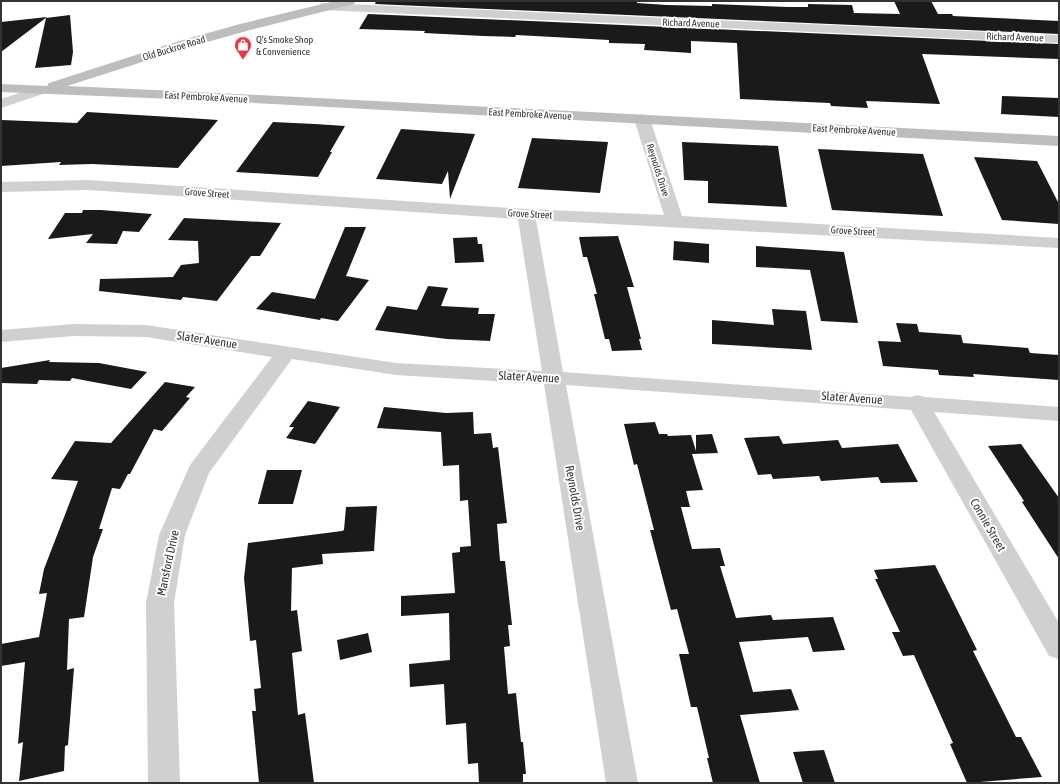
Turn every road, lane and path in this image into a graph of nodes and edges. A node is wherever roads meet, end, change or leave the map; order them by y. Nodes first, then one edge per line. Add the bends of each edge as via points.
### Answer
1 (350, 1) edge
2 (324, 7) junction
3 (1059, 39) edge
4 (110, 68) junction
5 (1, 88) edge
6 (41, 90) junction
7 (198, 96) junction
8 (1, 104) edge
9 (642, 119) junction
10 (1059, 141) edge
11 (1, 187) edge
12 (526, 214) junction
13 (675, 221) junction
14 (1059, 243) edge
15 (1, 336) edge
16 (286, 353) junction
17 (554, 378) junction
18 (917, 402) junction
19 (1059, 414) edge
20 (1059, 648) edge
21 (164, 783) edge
22 (622, 783) edge

1 - 2 main road, Old Buckroe Road
2 - 3 street, Richard Avenue
2 - 4 main road, Old Buckroe Road
4 - 6 main road, Old Buckroe Road
4 - 7 main road via 102,75 108,83 179,89
5 - 6 main road, East Pembroke Avenue
6 - 7 main road, East Pembroke Avenue
6 - 8 street, Old Buckroe Road
7 - 9 main road, East Pembroke Avenue
9 - 10 main road, East Pembroke Avenue
9 - 13 street, Reynolds Drive
11 - 12 street, Grove Street via 88,185
12 - 13 street, Grove Street
12 - 17 street, Reynolds Drive
13 - 14 street, Grove Street
15 - 16 street, Slater Avenue via 110,328 146,331
16 - 17 street, Slater Avenue via 396,369
16 - 21 street, Mansford Drive via 198,471 172,535 160,603
17 - 18 street, Slater Avenue
17 - 22 street, Reynolds Drive
18 - 19 street, Slater Avenue
18 - 20 street, Connie Street

